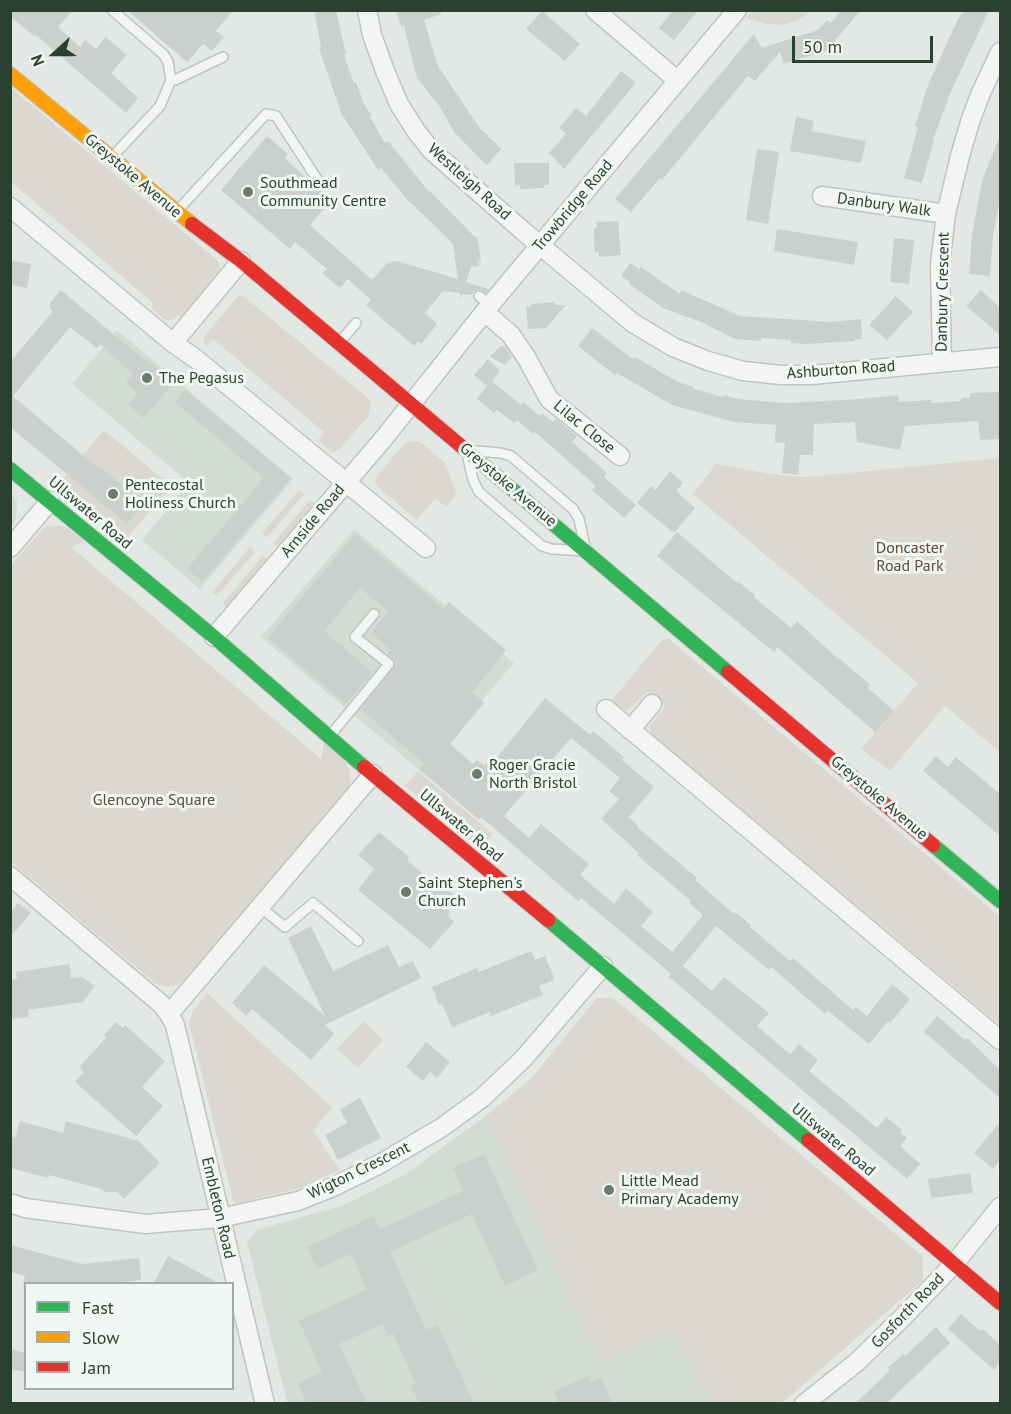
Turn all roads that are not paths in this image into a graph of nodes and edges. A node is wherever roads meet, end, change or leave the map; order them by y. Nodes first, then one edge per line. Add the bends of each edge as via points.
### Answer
1 (112, 10) edge
2 (367, 10) edge
3 (595, 10) edge
4 (738, 10) edge
5 (1000, 52) edge
6 (223, 57) dead end
7 (10, 74) edge
8 (171, 80) junction
9 (678, 81) junction
10 (111, 158) junction
11 (317, 179) dead end
12 (822, 196) dead end
13 (10, 207) edge
14 (176, 212) junction
15 (945, 214) junction
16 (541, 246) junction
17 (241, 261) junction
18 (485, 304) junction
19 (356, 323) dead end
20 (173, 343) junction
21 (339, 343) junction
22 (1000, 357) edge
23 (942, 362) junction
24 (411, 403) junction
25 (466, 450) junction
26 (620, 456) dead end
27 (10, 469) edge
28 (346, 482) junction
29 (50, 501) junction
30 (10, 548) edge
31 (426, 548) dead end
32 (586, 551) junction
33 (374, 614) dead end
34 (214, 637) junction
35 (652, 704) dead end
36 (606, 709) dead end
37 (630, 730) junction
38 (329, 737) junction
39 (373, 774) junction
40 (10, 876) edge
41 (1000, 901) edge
42 (260, 908) junction
43 (358, 941) dead end
44 (603, 966) junction
45 (169, 1014) junction
46 (1000, 1040) edge
47 (10, 1203) edge
48 (1000, 1207) edge
49 (220, 1218) junction
50 (954, 1264) junction
51 (1000, 1303) edge
52 (266, 1404) edge
53 (804, 1404) edge

1 - 8 lane via 164,55
2 - 16 street, Westleigh Road via 384,71 416,131 454,172
3 - 9 street
4 - 9 street, Trowbridge Road
5 - 15 street, Danbury Crescent via 970,122
6 - 8 lane
7 - 10 street, Greystoke Avenue
8 - 10 lane via 160,106
9 - 16 street, Trowbridge Road
10 - 14 street, Greystoke Avenue
11 - 14 lane via 276,116 266,114
12 - 15 street, Danbury Walk
13 - 20 street
14 - 17 street, Greystoke Avenue
15 - 23 street, Danbury Crescent via 940,264
16 - 18 street, Trowbridge Road
16 - 23 street, Ashburton Road via 633,323 673,347 708,361 781,375
17 - 20 street
17 - 21 street, Greystoke Avenue
18 - 24 street, Trowbridge Road
18 - 26 street, Lilac Close via 526,357 549,399
19 - 21 lane
20 - 28 street
21 - 24 street, Greystoke Avenue
22 - 23 street, Ashburton Road
24 - 25 street, Greystoke Avenue
24 - 28 street, Arnside Road
25 - 32 street, Greystoke Avenue
25 - 32 lane via 511,456 573,509
25 - 32 lane via 479,492 542,546
27 - 29 street, Ullswater Road
28 - 31 street
28 - 34 street, Arnside Road
29 - 30 street
29 - 34 street, Ullswater Road
32 - 41 street, Greystoke Avenue
33 - 38 lane via 355,637 389,664
34 - 38 street, Ullswater Road
35 - 37 street
36 - 37 street
37 - 46 street
38 - 39 street, Ullswater Road
39 - 42 street
39 - 44 street, Ullswater Road
40 - 45 street
42 - 43 lane via 285,927 313,903
42 - 45 street
44 - 49 street, Wigton Crescent via 523,1059 482,1098 441,1128 333,1187 298,1201
44 - 50 street, Ullswater Road
45 - 49 street, Embleton Road via 175,1025
47 - 49 street, Wigton Crescent via 145,1224
48 - 50 street, Gosforth Road
49 - 52 street, Embleton Road
50 - 51 street, Ullswater Road
50 - 53 street, Gosforth Road via 856,1362

